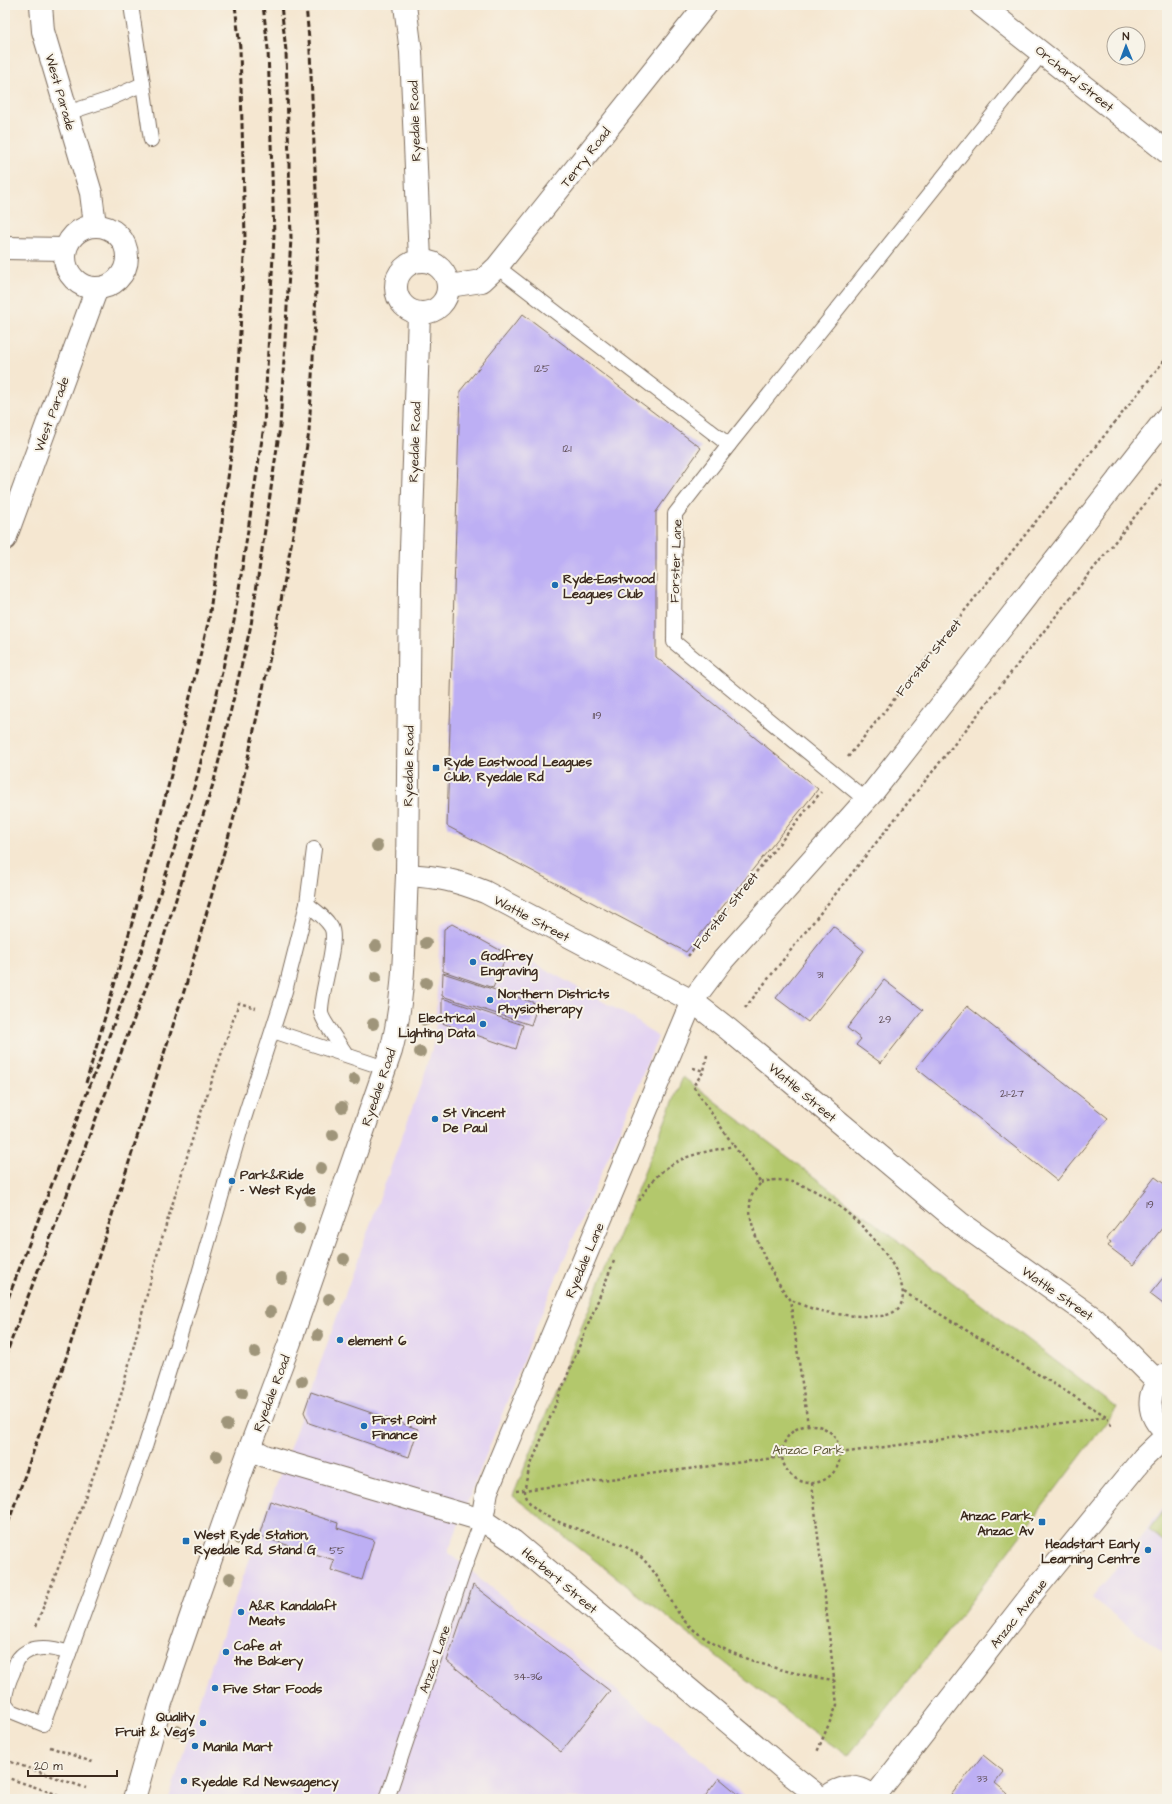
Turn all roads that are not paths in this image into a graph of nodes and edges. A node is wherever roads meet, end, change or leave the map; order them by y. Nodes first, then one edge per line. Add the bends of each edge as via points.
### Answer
1 (41, 5) edge
2 (131, 5) edge
3 (405, 5) edge
4 (706, 5) edge
5 (981, 5) edge
6 (1043, 52) junction
7 (142, 84) junction
8 (67, 112) junction
9 (150, 140) dead end
10 (1167, 152) edge
11 (95, 225) junction
12 (5, 248) edge
13 (65, 249) junction
14 (420, 260) junction
15 (497, 267) junction
16 (449, 286) junction
17 (97, 288) junction
18 (419, 313) junction
19 (1167, 417) edge
20 (729, 445) junction
21 (5, 539) edge
22 (866, 800) junction
23 (314, 849) dead end
24 (407, 875) junction
25 (306, 904) junction
26 (692, 1002) junction
27 (273, 1030) junction
28 (346, 1054) junction
29 (385, 1068) junction
30 (1163, 1378) edge
31 (1167, 1434) edge
32 (250, 1448) junction
33 (482, 1520) junction
34 (69, 1653) junction
35 (5, 1699) edge
36 (5, 1703) edge
37 (877, 1798) edge
38 (134, 1799) edge
39 (387, 1799) edge
40 (823, 1799) edge

1 - 8 street, West Parade via 44,32
2 - 7 lane
3 - 14 street, Ryedale Road via 411,52
4 - 15 street, Terry Road
5 - 6 street, Orchard Street
6 - 10 street, Orchard Street
6 - 20 lane
7 - 8 lane via 106,100
7 - 9 lane
8 - 11 street, West Parade via 91,193
11 - 13 street via 75,233
11 - 17 street via 106,227 117,234 124,242 127,253 127,264 123,274 110,285
12 - 13 street
13 - 17 street via 64,258 72,278 86,287
14 - 16 street via 440,267 447,277
14 - 18 street via 404,267 396,282 399,299 404,306
15 - 16 street, Terry Road via 482,281
15 - 20 lane
16 - 18 street via 445,300 440,306 426,313
17 - 21 street, West Parade
18 - 24 street, Ryedale Road via 410,579
19 - 22 street
20 - 22 lane, Forster Lane via 675,514 674,642
22 - 26 street via 723,960
23 - 25 lane
24 - 26 street, Wattle Street via 438,876 462,882 485,892
24 - 29 street, Ryedale Road via 401,998 397,1029
25 - 27 lane
25 - 28 lane via 324,916 332,928 332,944 321,1013
26 - 30 street, Wattle Street via 728,1029 960,1224 1095,1319
26 - 33 street, Ryedale Lane via 487,1491
27 - 28 lane
27 - 34 lane via 146,1444
28 - 29 lane
29 - 32 street, Ryedale Road via 290,1342
30 - 31 street via 1154,1388 1150,1405 1155,1422
31 - 37 street, Anzac Avenue via 1143,1458 1031,1595
32 - 33 street, Herbert Street via 265,1456
32 - 38 street, Ryedale Road via 161,1703
33 - 39 lane, Anzac Lane
33 - 40 street, Herbert Street via 513,1541 785,1770
34 - 35 lane via 58,1649 29,1650 19,1658
34 - 36 lane via 42,1724 11,1711
37 - 40 street via 857,1787 844,1788

